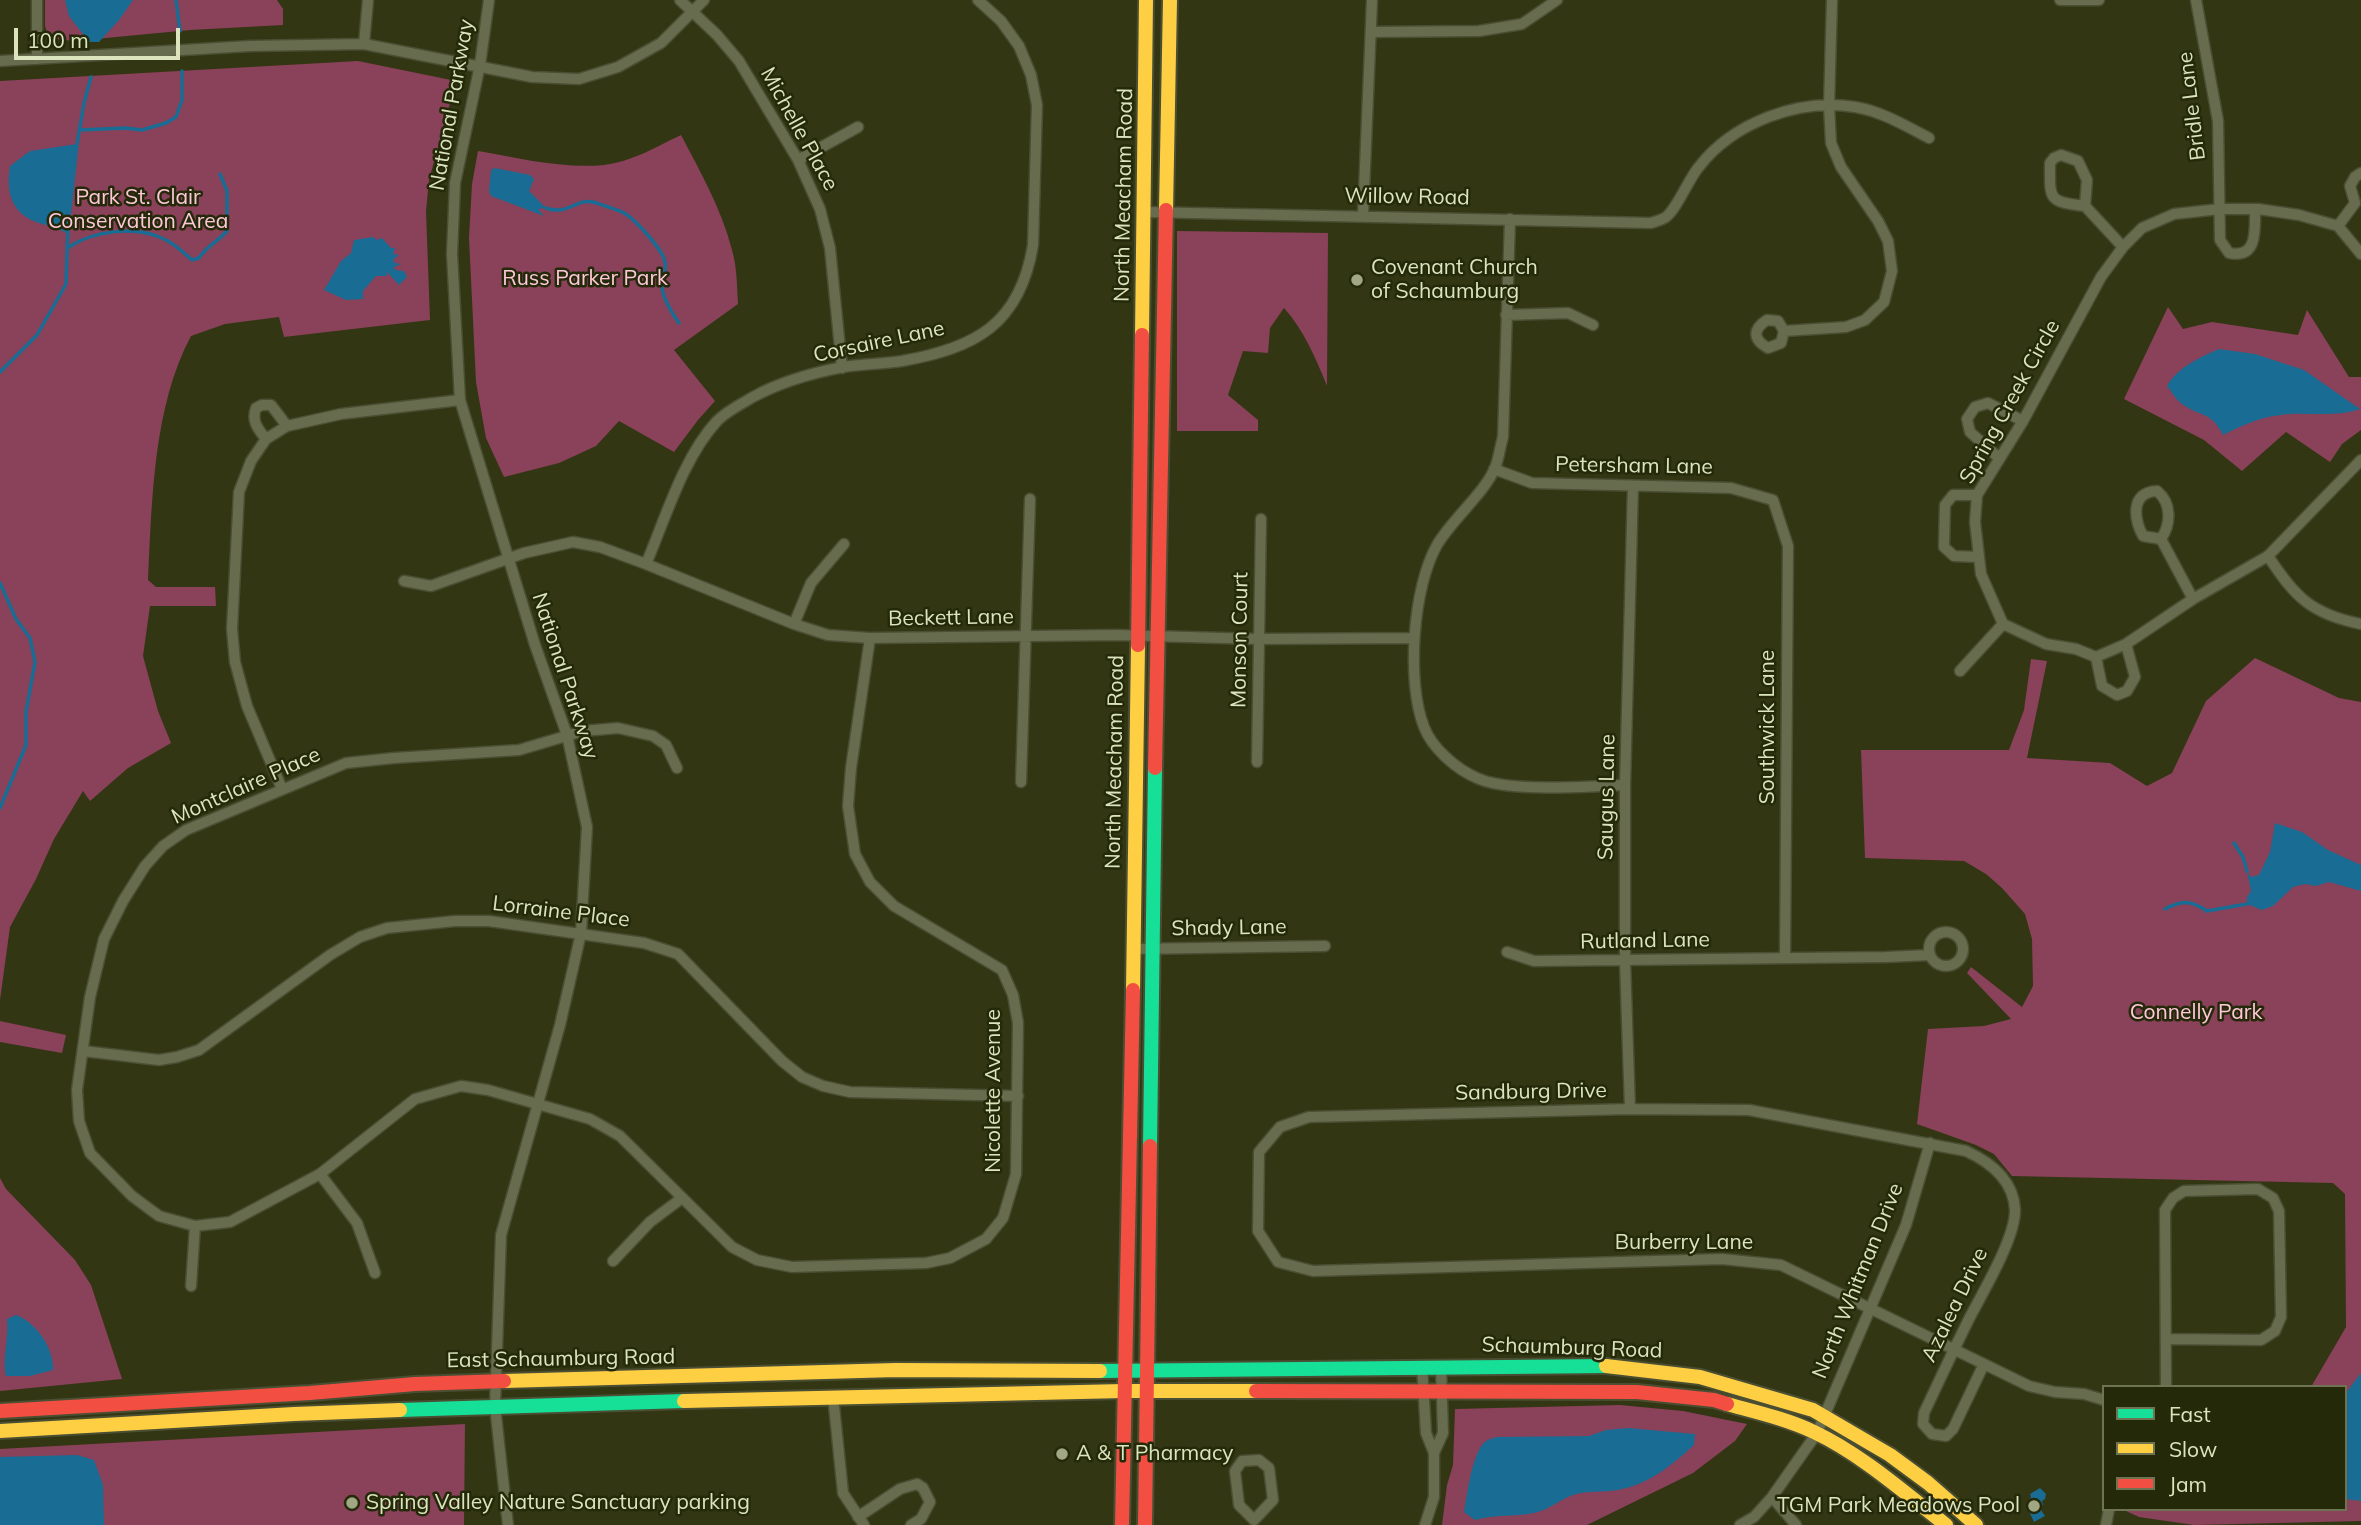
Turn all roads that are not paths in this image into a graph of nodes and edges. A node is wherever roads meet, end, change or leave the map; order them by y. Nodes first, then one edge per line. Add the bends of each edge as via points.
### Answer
1 (37, 0) edge
2 (368, 0) edge
3 (489, 0) edge
4 (680, 0) edge
5 (704, 0) edge
6 (1146, 0) edge
7 (1170, 0) edge
8 (1372, 0) edge
9 (1557, 0) edge
10 (1832, 0) edge
11 (2060, 0) edge
12 (2099, 0) edge
13 (2196, 0) edge
14 (986, 2) edge
15 (693, 12) junction
16 (1371, 32) junction
17 (365, 44) junction
18 (37, 59) junction
19 (0, 61) edge
20 (480, 65) junction
21 (1829, 106) junction
22 (858, 127) dead end
23 (1929, 138) dead end
24 (798, 160) junction
25 (2361, 173) edge
26 (2358, 204) edge
27 (2085, 206) junction
28 (2220, 209) junction
29 (2255, 209) junction
30 (1164, 211) junction
31 (1145, 212) junction
32 (1363, 215) junction
33 (1510, 219) junction
34 (2338, 226) junction
35 (2123, 247) junction
36 (2361, 254) edge
37 (1506, 315) junction
38 (1593, 326) dead end
39 (1784, 331) dead end
40 (842, 368) junction
41 (460, 400) junction
42 (2023, 421) junction
43 (287, 426) junction
44 (266, 439) junction
45 (1999, 458) junction
46 (2361, 460) edge
47 (1494, 469) junction
48 (1633, 486) junction
49 (1977, 495) junction
50 (1030, 499) dead end
51 (1773, 500) joint
52 (1261, 519) dead end
53 (2161, 539) junction
54 (845, 544) dead end
55 (2268, 556) junction
56 (1978, 557) junction
57 (508, 559) junction
58 (646, 564) junction
59 (404, 581) dead end
60 (2193, 599) junction
61 (794, 624) junction
62 (2003, 624) junction
63 (2361, 624) edge
64 (1027, 636) junction
65 (1138, 636) junction
66 (1157, 636) junction
67 (870, 638) junction
68 (1414, 638) junction
69 (1258, 639) junction
70 (2126, 644) junction
71 (2096, 657) junction
72 (1960, 671) dead end
73 (567, 735) junction
74 (1257, 762) dead end
75 (677, 768) dead end
76 (1021, 782) dead end
77 (1625, 785) junction
78 (282, 789) junction
79 (581, 933) junction
80 (1325, 946) dead end
81 (1134, 948) junction
82 (1154, 948) junction
83 (1507, 952) dead end
84 (1930, 955) dead end
85 (1785, 958) junction
86 (1625, 961) junction
87 (83, 1051) junction
88 (1018, 1096) junction
89 (537, 1103) junction
90 (1630, 1109) junction
91 (1930, 1143) junction
92 (320, 1174) junction
93 (682, 1198) junction
94 (195, 1226) junction
95 (613, 1261) dead end
96 (1278, 1262) joint
97 (375, 1273) dead end
98 (191, 1286) dead end
99 (1870, 1309) junction
100 (2167, 1339) junction
101 (1953, 1351) junction
102 (1984, 1364) junction
103 (1422, 1366) junction
104 (1441, 1366) junction
105 (1125, 1371) junction
106 (1148, 1371) junction
107 (496, 1382) junction
108 (2166, 1385) edge
109 (1124, 1391) junction
110 (1148, 1391) junction
111 (1424, 1393) junction
112 (1442, 1393) junction
113 (833, 1396) junction
114 (2102, 1399) edge
115 (495, 1405) junction
116 (0, 1411) edge
117 (1824, 1417) junction
118 (0, 1431) edge
119 (1817, 1433) junction
120 (1434, 1453) junction
121 (1772, 1497) junction
122 (861, 1521) edge
123 (1254, 1523) edge
124 (508, 1525) edge
125 (911, 1525) edge
126 (1122, 1525) edge
127 (1145, 1525) edge
128 (1424, 1525) edge
129 (1740, 1525) edge
130 (1796, 1525) edge
131 (1946, 1525) edge
132 (1976, 1525) edge

1 - 18 street
2 - 17 street
3 - 20 street, National Parkway
4 - 15 street, Michelle Place
5 - 15 street
6 - 31 main road, North Meacham Road
7 - 30 main road, North Meacham Road
8 - 16 street
9 - 16 street via 1522,24 1511,26 1479,31
10 - 21 street
11 - 12 street
13 - 28 street, Bridle Lane via 2218,121
14 - 40 street, Corsaire Lane via 1019,46 1037,105 1030,267 1008,311 976,338 901,361
15 - 20 street via 661,43 618,67 579,79 532,77
15 - 24 street, Michelle Place via 739,61
16 - 32 street
17 - 18 street
17 - 20 street
18 - 19 street
20 - 41 street, National Parkway via 455,183 452,254
21 - 23 street via 1874,112
21 - 33 street, Willow Road via 1783,111 1740,130 1699,167 1667,217 1651,223
21 - 39 street via 1831,143 1888,241 1892,271 1884,302 1865,320 1846,327
22 - 24 street
24 - 40 street, Michelle Place via 820,209 830,248
25 - 26 street via 2350,186
26 - 34 street
27 - 27 street via 2087,180 2078,161 2061,155 2054,158 2050,192 2062,203
27 - 35 street
28 - 29 street, Spring Creek Circle
28 - 29 street, Bridle Lane via 2220,240 2229,253 2238,255 2252,247
28 - 35 street, Spring Creek Circle via 2174,214 2142,228
29 - 34 street, Spring Creek Circle
30 - 31 street, Willow Road
30 - 32 street, Willow Road
30 - 66 main road, North Meacham Road
31 - 65 main road, North Meacham Road
32 - 33 street, Willow Road
33 - 37 street
34 - 36 street
35 - 42 street, Spring Creek Circle via 2101,277
37 - 38 street via 1568,313
37 - 47 street via 1503,437
40 - 58 street, Corsaire Lane via 773,386 718,420 691,459
41 - 43 street via 341,414
41 - 57 street, National Parkway
42 - 45 street, Spring Creek Circle
42 - 45 street via 1988,403 1975,407 1967,419 1970,432
43 - 44 street
43 - 44 street via 271,405 256,408 254,423
44 - 78 street via 239,492 232,629 247,706
45 - 49 street, Spring Creek Circle
46 - 55 street
47 - 48 street, Petersham Lane via 1532,483
47 - 68 street via 1437,545 1421,589
48 - 51 street, Petersham Lane via 1731,488
48 - 77 street, Saugus Lane
49 - 56 street, Spring Creek Circle
49 - 56 street via 1953,495 1945,505 1944,547 1954,556
50 - 64 street
51 - 85 street, Southwick Lane via 1788,546
52 - 69 street, Monson Court
53 - 53 street via 2168,528 2168,506 2157,491 2148,492 2138,499 2137,524 2143,536
53 - 60 street
54 - 61 street via 811,583
55 - 60 street
55 - 63 street via 2297,596 2327,614
56 - 62 street, Spring Creek Circle
57 - 58 street, Beckett Lane via 573,542
57 - 59 street, Beckett Lane via 431,586
57 - 73 street, National Parkway
58 - 61 street, Beckett Lane
60 - 70 street
61 - 67 street, Beckett Lane via 828,635
62 - 71 street via 2046,644
62 - 72 street
64 - 65 street, Beckett Lane
64 - 67 street, Beckett Lane
64 - 76 street
65 - 66 street, Beckett Lane
65 - 81 main road, North Meacham Road
66 - 69 street, Beckett Lane
66 - 82 main road, North Meacham Road
67 - 88 street, Nicolette Avenue via 849,793 855,854 870,882 894,906 1002,970 1018,1023
68 - 69 street, Beckett Lane
68 - 77 street via 1424,728 1444,757 1477,778 1509,786
69 - 74 street, Monson Court
70 - 71 street
70 - 71 street via 2135,677 2127,691 2117,695 2102,686
73 - 75 street, Montclaire Place via 618,728 638,731 666,746
73 - 78 street, Montclaire Place via 519,750 346,764
73 - 79 street, National Parkway via 587,827
77 - 86 street, Saugus Lane
78 - 87 street, Montclaire Place via 186,830 145,866 104,939 89,997
79 - 87 street, Lorraine Place via 489,921 387,928 330,955 199,1050 159,1060
79 - 88 street, Lorraine Place via 644,943 678,954 782,1061 823,1086 850,1092
79 - 89 street, National Parkway
80 - 82 street, Shady Lane
81 - 82 street, Shady Lane
81 - 105 main road, North Meacham Road
82 - 106 main road, North Meacham Road
83 - 86 street, Rutland Lane via 1534,961
84 - 85 street, Rutland Lane
85 - 86 street, Rutland Lane
86 - 90 street, Saugus Lane
87 - 94 street, Montclaire Place via 77,1090 79,1121 90,1153 159,1216
88 - 93 street, Nicolette Avenue via 1016,1174 1003,1218 986,1239 950,1258 926,1263 792,1267 757,1260 733,1247
89 - 92 street via 461,1086 432,1093 415,1100
89 - 93 street via 590,1119 621,1136
89 - 107 street, National Parkway via 501,1235
90 - 91 street, Sandburg Drive via 1749,1110
90 - 96 street, Sandburg Drive via 1309,1117 1280,1128 1259,1152 1258,1231
91 - 99 street, North Whitman Drive via 1906,1225
91 - 101 street, Azalea Drive via 1987,1161 2003,1177 2015,1209 2013,1228
92 - 94 street via 230,1222
92 - 97 street via 357,1223
93 - 95 street via 650,1222
94 - 98 street
96 - 99 street, Burberry Lane via 1313,1270 1722,1259 1781,1265
99 - 101 street, Burberry Lane
99 - 117 street, North Whitman Drive
100 - 100 street via 2165,1210 2173,1198 2185,1191 2258,1189 2273,1198 2280,1210 2281,1318 2274,1331 2261,1340
100 - 108 street
101 - 102 street, Burberry Lane
101 - 102 street, Azalea Drive via 1924,1413 1923,1424 1932,1434 1945,1436 1953,1429
102 - 114 street, Burberry Lane via 2029,1386
103 - 104 main road, Schaumburg Road
103 - 106 main road, Schaumburg Road
103 - 111 street
104 - 112 street
104 - 117 main road, Schaumburg Road via 1609,1366 1667,1371 1734,1385
105 - 106 main road, Schaumburg Road
105 - 107 main road, East Schaumburg Road via 896,1370
105 - 109 main road, North Meacham Road
106 - 110 main road, North Meacham Road
107 - 115 street, National Parkway
107 - 116 main road, East Schaumburg Road
109 - 110 main road, Schaumburg Road
109 - 113 main road, East Schaumburg Road
109 - 126 main road, North Meacham Road
110 - 111 main road, Schaumburg Road
110 - 127 main road, North Meacham Road
111 - 112 main road, Schaumburg Road
111 - 120 street via 1426,1433
112 - 119 main road, Schaumburg Road via 1674,1395 1749,1409
112 - 120 street via 1443,1433
113 - 115 main road, East Schaumburg Road
113 - 122 street via 843,1493
115 - 118 main road, East Schaumburg Road
115 - 124 street, National Parkway
117 - 119 street, North Whitman Drive
117 - 132 main road, Schaumburg Road via 1890,1455
119 - 121 street, North Whitman Drive
119 - 131 main road, Schaumburg Road via 1878,1472
120 - 128 street via 1433,1497
121 - 129 street, North Whitman Drive
121 - 130 street
122 - 125 street via 900,1489 917,1485 930,1502
123 - 123 street via 1239,1505 1235,1471 1242,1461 1259,1460 1269,1468 1273,1500

